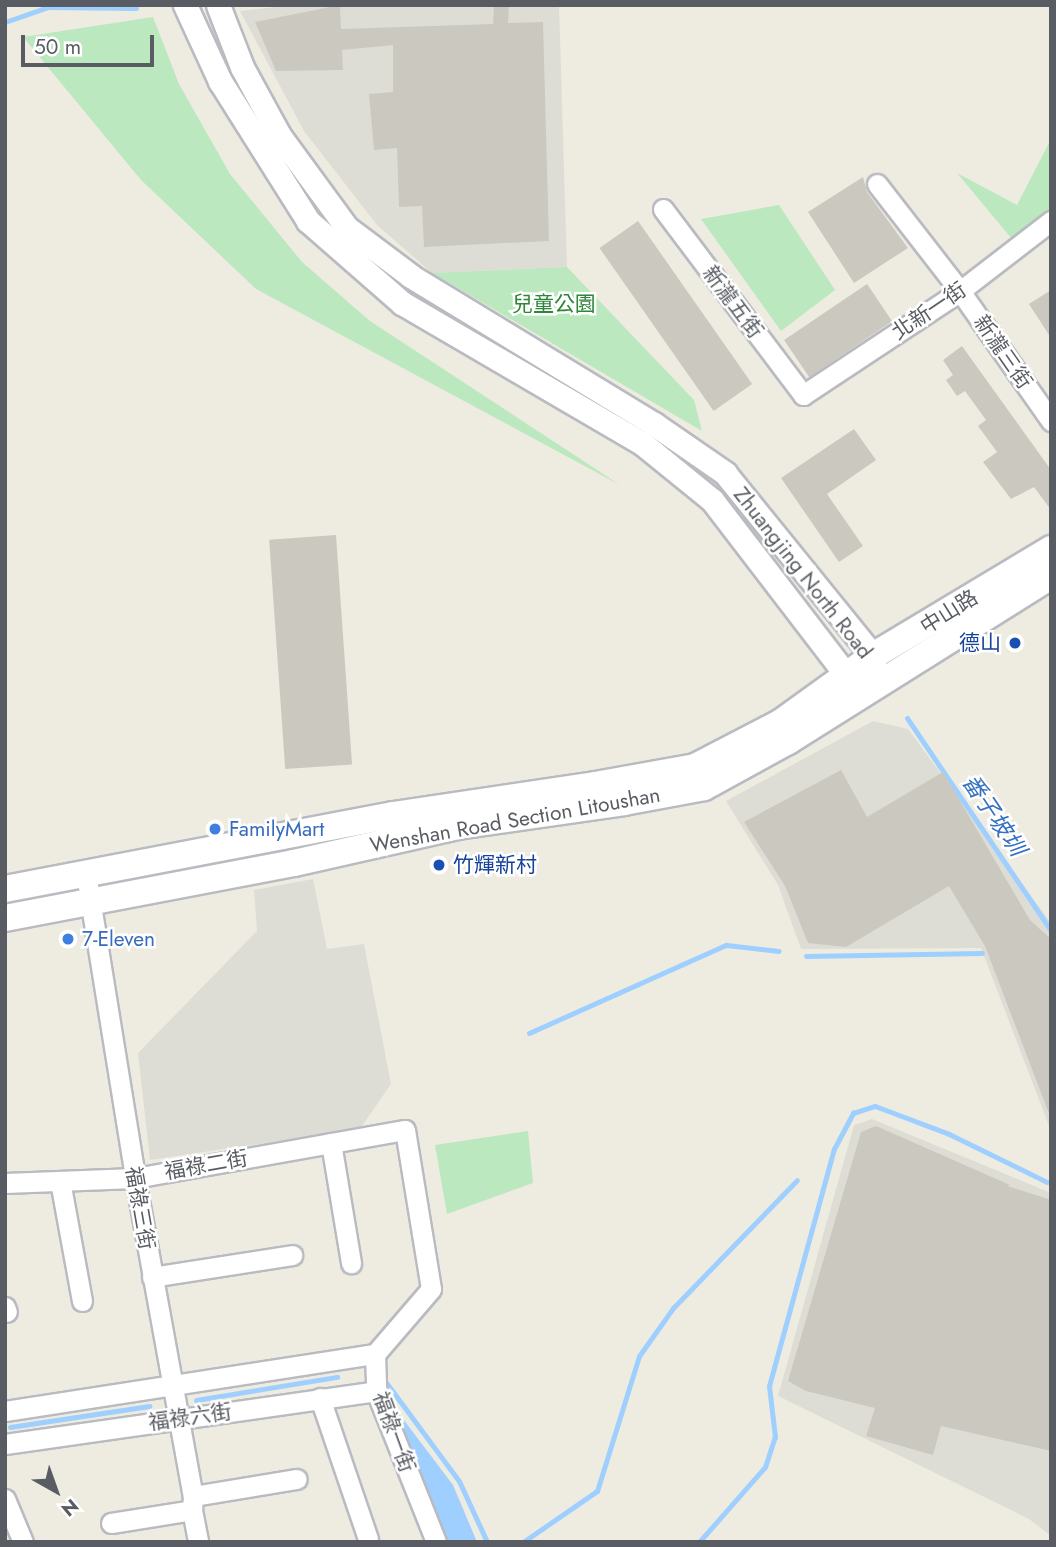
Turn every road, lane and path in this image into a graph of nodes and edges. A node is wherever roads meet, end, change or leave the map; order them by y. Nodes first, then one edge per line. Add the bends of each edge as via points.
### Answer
1 (185, 5) edge
2 (218, 5) edge
3 (877, 184) dead end
4 (663, 209) dead end
5 (1051, 221) edge
6 (960, 291) junction
7 (803, 395) joint
8 (1051, 421) edge
9 (1051, 549) edge
10 (1051, 576) edge
11 (873, 656) junction
12 (848, 677) junction
13 (877, 685) junction
14 (86, 874) junction
15 (5, 889) edge
16 (91, 902) junction
17 (5, 918) edge
18 (331, 1143) junction
19 (135, 1178) junction
20 (60, 1181) junction
21 (5, 1183) edge
22 (292, 1255) dead end
23 (351, 1262) dead end
24 (152, 1277) junction
25 (82, 1301) dead end
26 (375, 1354) junction
27 (172, 1387) junction
28 (376, 1391) junction
29 (320, 1398) junction
30 (5, 1411) edge
31 (177, 1419) junction
32 (5, 1444) edge
33 (297, 1479) dead end
34 (5, 1499) edge
35 (192, 1503) junction
36 (111, 1523) dead end
37 (368, 1539) dead end
38 (23, 1542) edge
39 (198, 1542) edge
40 (436, 1542) edge

1 - 12 street, Zhuangjing North Road via 220,80 308,221 402,303 642,444 712,500
2 - 11 street, Zhuangjing North Road via 242,66 279,135 346,228 411,276 654,424 724,473
3 - 6 street, 新瀧三街
4 - 7 street, 新瀧五街
5 - 6 street, 北新一街
6 - 7 street, 北新一街
6 - 8 street, 新瀧三街
9 - 11 main road, 中山路
10 - 13 main road, 中山路
11 - 12 main road, 中山路
11 - 13 street, Zhuangjing North Road
12 - 13 street, Zhuangjing North Road
12 - 14 main road, Wenshan Road Section Litoushan via 780,723 695,767 393,815
13 - 16 main road, Wenshan Road Section Litoushan via 704,787 458,826
14 - 15 main road, Wenshan Road Section Litoushan
14 - 16 street, 福祿三街
16 - 17 main road, Wenshan Road Section Litoushan
16 - 19 street, 福祿三街
18 - 19 street, 福祿二街
18 - 23 street
18 - 26 street, 福祿二街 via 405,1130 431,1289
19 - 20 street, 福祿二街
19 - 24 street, 福祿三街
20 - 21 street, 福祿二街
20 - 25 street
22 - 24 street
24 - 27 street, 福祿三街
26 - 27 street, 福祿六街
26 - 28 street, 福祿一街
27 - 30 street, 福祿六街
27 - 31 street, 福祿三街
28 - 29 street, 福祿六街
28 - 40 street, 福祿一街
29 - 31 street, 福祿六街
29 - 37 street
31 - 32 street, 福祿六街
31 - 35 street, 福祿三街
33 - 35 street
34 - 38 street
35 - 36 street
35 - 39 street, 福祿三街

